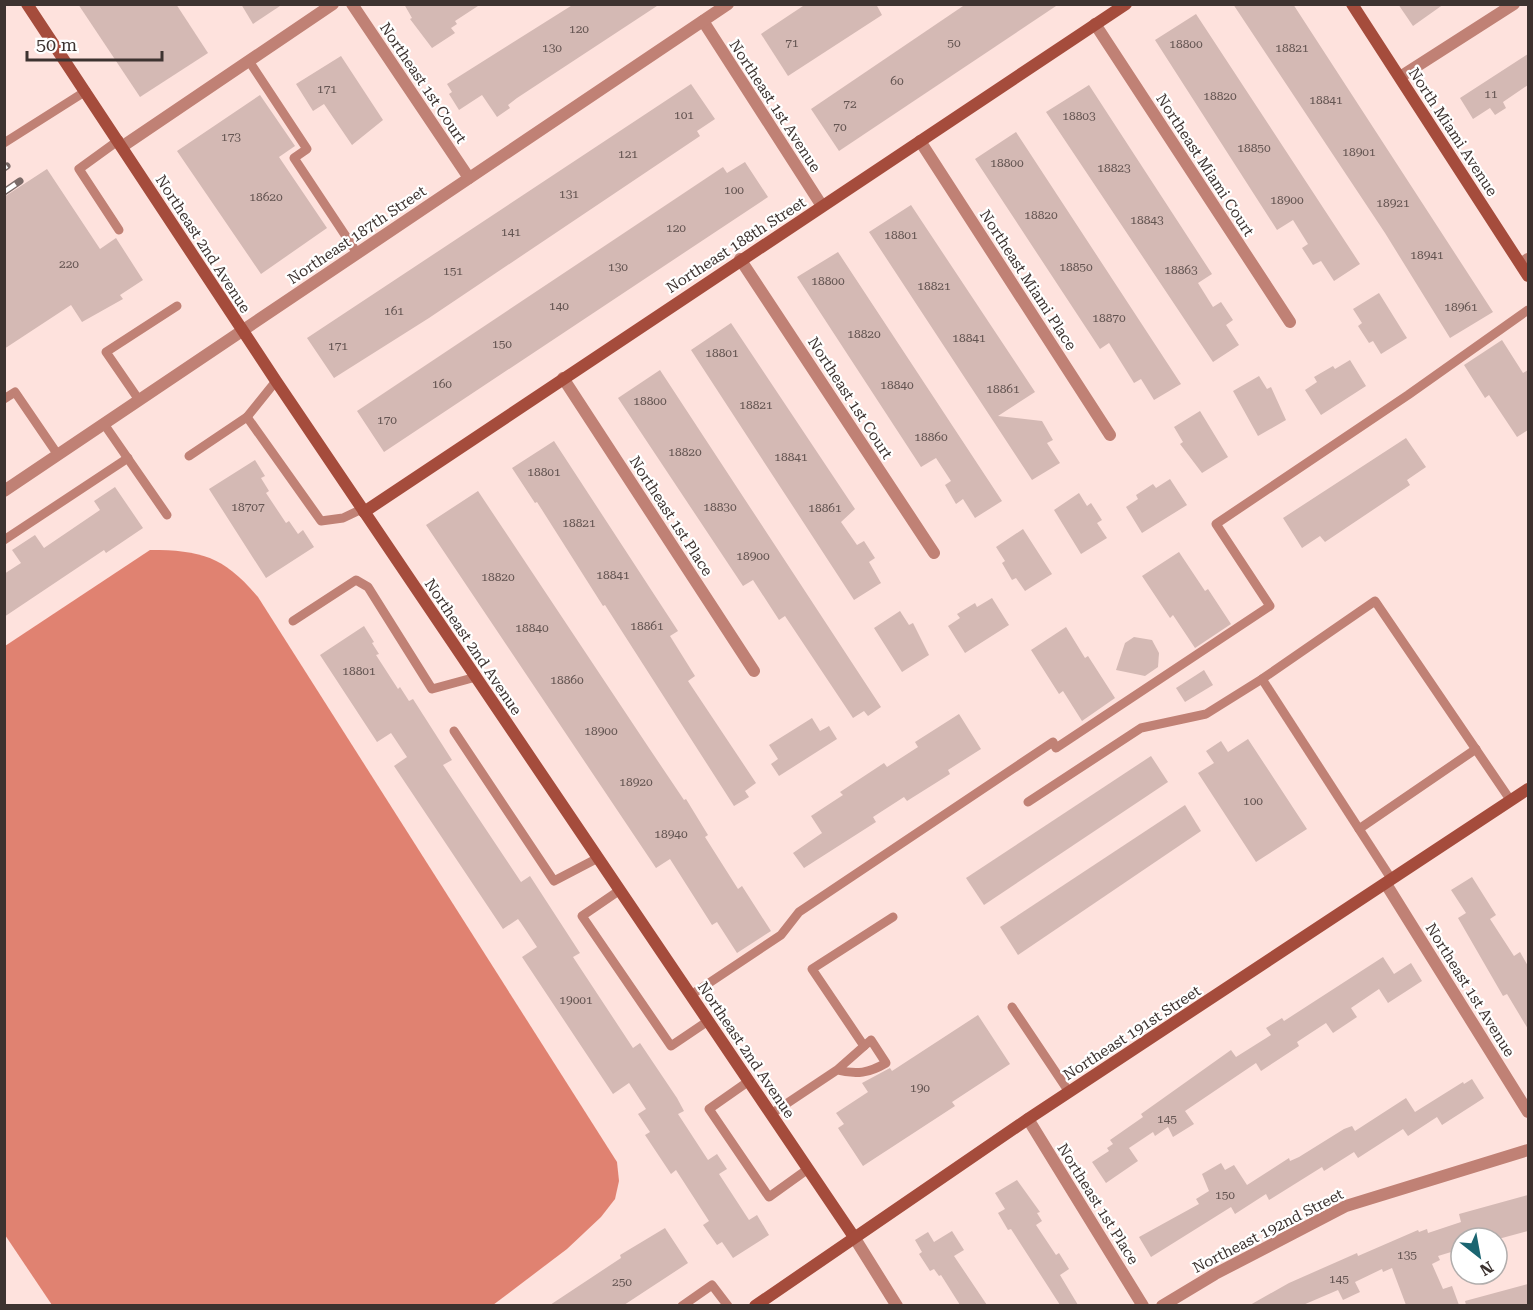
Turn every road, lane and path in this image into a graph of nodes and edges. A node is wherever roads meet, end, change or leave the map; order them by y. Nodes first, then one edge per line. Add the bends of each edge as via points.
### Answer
1 (27, 4) edge
2 (333, 4) edge
3 (352, 4) edge
4 (728, 4) edge
5 (1126, 4) edge
6 (1352, 4) edge
7 (1514, 4) edge
8 (703, 21) junction
9 (1095, 24) junction
10 (249, 60) junction
11 (1400, 78) junction
12 (86, 91) junction
13 (920, 141) junction
14 (4, 143) edge
15 (121, 143) junction
16 (469, 178) junction
17 (822, 207) junction
18 (118, 230) dead end
19 (357, 254) junction
20 (740, 259) junction
21 (1525, 262) edge
22 (1528, 276) edge
23 (177, 306) dead end
24 (1528, 310) edge
25 (1290, 322) dead end
26 (242, 331) junction
27 (563, 378) junction
28 (276, 381) junction
29 (4, 399) edge
30 (139, 400) junction
31 (247, 417) junction
32 (104, 424) junction
33 (1110, 435) dead end
34 (58, 455) junction
35 (189, 456) dead end
36 (128, 458) junction
37 (4, 491) edge
38 (363, 511) junction
39 (167, 515) dead end
40 (4, 540) edge
41 (934, 553) dead end
42 (293, 621) dead end
43 (754, 671) dead end
44 (476, 677) junction
45 (1262, 679) junction
46 (454, 731) dead end
47 (1476, 749) junction
48 (1528, 789) edge
49 (1511, 801) junction
50 (1028, 802) dead end
51 (1359, 829) junction
52 (598, 858) junction
53 (1389, 882) junction
54 (620, 890) junction
55 (893, 917) dead end
56 (691, 995) junction
57 (1012, 1008) dead end
58 (708, 1021) junction
59 (864, 1046) junction
60 (837, 1070) junction
61 (749, 1081) junction
62 (1069, 1092) junction
63 (1528, 1112) edge
64 (771, 1114) junction
65 (1028, 1119) junction
66 (1528, 1150) edge
67 (808, 1169) junction
68 (854, 1237) junction
69 (682, 1305) edge
70 (728, 1305) edge
71 (755, 1305) edge
72 (897, 1305) edge
73 (1143, 1305) edge
74 (1162, 1305) edge

1 - 12 street, Northeast 2nd Avenue
2 - 10 street
3 - 16 street, Northeast 1st Court
4 - 8 street, Northeast 187th Street
5 - 9 street, Northeast 188th Street
6 - 11 street, North Miami Avenue
7 - 11 street
8 - 16 street, Northeast 187th Street
8 - 17 street, Northeast 1st Avenue
9 - 13 street, Northeast 188th Street
9 - 25 street, Northeast Miami Court
10 - 15 street
10 - 19 lane via 307,149 294,158
11 - 21 street, North Miami Avenue
12 - 14 lane
12 - 15 street, Northeast 2nd Avenue
13 - 17 street, Northeast 188th Street
13 - 33 street, Northeast Miami Place
15 - 18 lane via 79,169
15 - 26 street, Northeast 2nd Avenue
16 - 19 street, Northeast 187th Street
17 - 20 street, Northeast 188th Street
19 - 26 street, Northeast 187th Street
20 - 27 street, Northeast 188th Street
20 - 41 street, Northeast 1st Court
21 - 22 street, North Miami Avenue
23 - 30 lane via 106,352
24 - 56 lane via 1216,524 1270,606 1056,748 1053,742 799,912 781,935
26 - 28 street, Northeast 2nd Avenue
26 - 30 street, Northeast 187th Street
27 - 38 street, Northeast 188th Street
27 - 43 street, Northeast 1st Place
28 - 31 lane
28 - 38 street, Northeast 2nd Avenue
29 - 34 lane via 15,392
30 - 32 street, Northeast 187th Street
31 - 35 lane
31 - 38 lane via 321,520
32 - 34 street, Northeast 187th Street
32 - 36 lane
34 - 37 street, Northeast 187th Street
36 - 39 lane
36 - 40 lane
38 - 44 street, Northeast 2nd Avenue
42 - 44 lane via 356,580 368,587 432,689
44 - 52 street, Northeast 2nd Avenue
45 - 47 lane via 1375,601
45 - 50 lane via 1206,714 1140,728
45 - 51 lane
46 - 52 lane via 554,881
47 - 49 lane
47 - 51 lane
48 - 49 street, Northeast 191st Street
49 - 53 street, Northeast 191st Street
51 - 53 lane
52 - 54 street, Northeast 2nd Avenue
53 - 62 street, Northeast 191st Street
53 - 63 street, Northeast 1st Avenue
54 - 56 street, Northeast 2nd Avenue
54 - 58 lane via 582,916 671,1047
55 - 59 lane via 812,969
56 - 58 street, Northeast 2nd Avenue
57 - 62 lane
58 - 61 street, Northeast 2nd Avenue
59 - 60 lane
59 - 60 lane via 871,1040 886,1063 871,1072 853,1074
60 - 64 lane
61 - 64 street, Northeast 2nd Avenue
61 - 67 lane via 709,1109 769,1197
62 - 65 street, Northeast 191st Street
64 - 67 street, Northeast 2nd Avenue
65 - 68 street, Northeast 191st Street
65 - 73 street, Northeast 1st Place
66 - 74 street, Northeast 192nd Street via 1346,1206
67 - 68 street, Northeast 2nd Avenue
68 - 71 street, Northeast 191st Street
68 - 72 street, Northeast 2nd Avenue
69 - 70 lane via 712,1285

